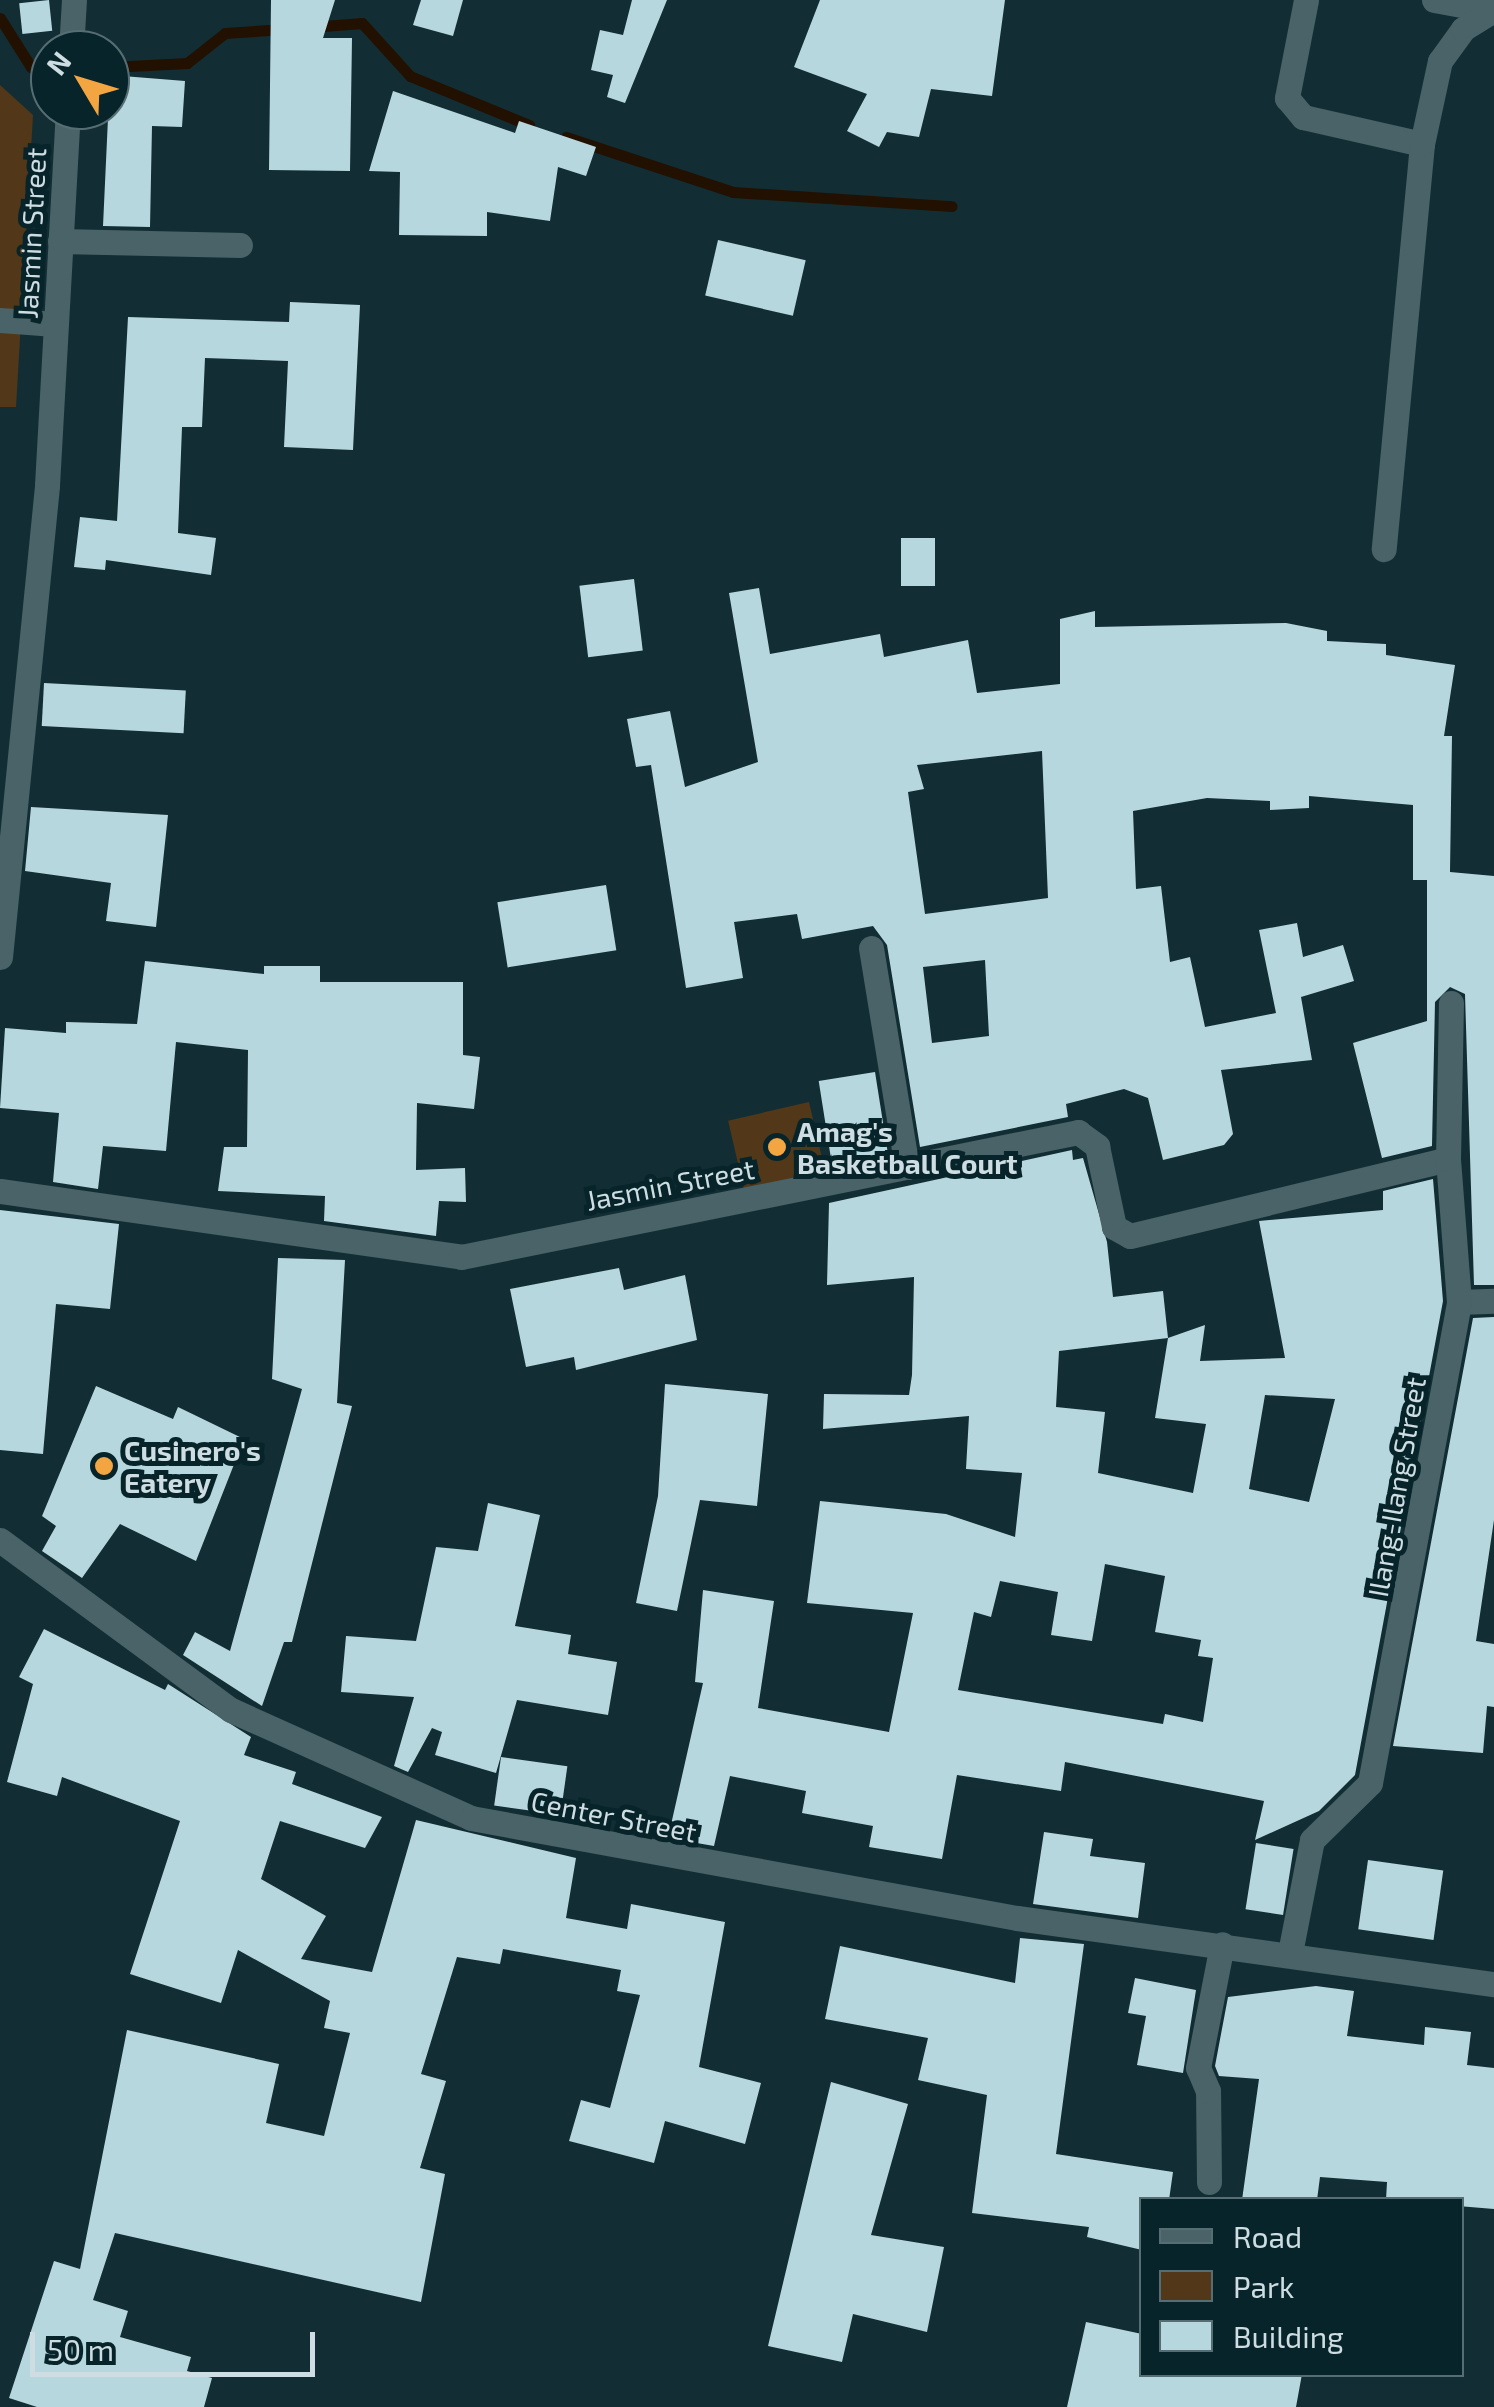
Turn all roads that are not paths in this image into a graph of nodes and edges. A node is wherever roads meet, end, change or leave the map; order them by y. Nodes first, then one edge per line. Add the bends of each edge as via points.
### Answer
1 (74, 0) edge
2 (1306, 0) edge
3 (1434, 0) edge
4 (1492, 12) edge
5 (72, 30) edge
6 (67, 130) edge
7 (1422, 144) junction
8 (60, 240) junction
9 (240, 245) dead end
10 (0, 320) edge
11 (56, 324) junction
12 (1384, 549) dead end
13 (870, 948) dead end
14 (0, 957) edge
15 (1451, 1004) dead end
16 (1448, 1159) junction
17 (907, 1167) junction
18 (0, 1191) edge
19 (1494, 1301) edge
20 (1460, 1302) junction
21 (0, 1540) edge
22 (1222, 1944) junction
23 (1290, 1953) junction
24 (1494, 1984) edge
25 (1209, 2182) dead end

1 - 5 street
2 - 7 street via 1288,98 1302,118
3 - 4 street
4 - 7 street via 1462,29 1440,62
6 - 8 street, Jasmin Street
7 - 12 street
8 - 9 street
8 - 11 street, Jasmin Street
10 - 11 street
11 - 14 street, Jasmin Street
13 - 17 street
15 - 16 street, Ilang-Ilang Street
16 - 17 street, Jasmin Street via 1130,1236 1114,1227 1090,1136
16 - 20 street, Ilang-Ilang Street
17 - 18 street, Jasmin Street via 462,1257
19 - 20 street
20 - 23 street, Ilang-Ilang Street via 1370,1783 1312,1840
21 - 22 street, Center Street via 231,1710 471,1818 815,1885
22 - 23 street, Center Street
22 - 25 street via 1198,2068 1208,2091
23 - 24 street, Center Street

